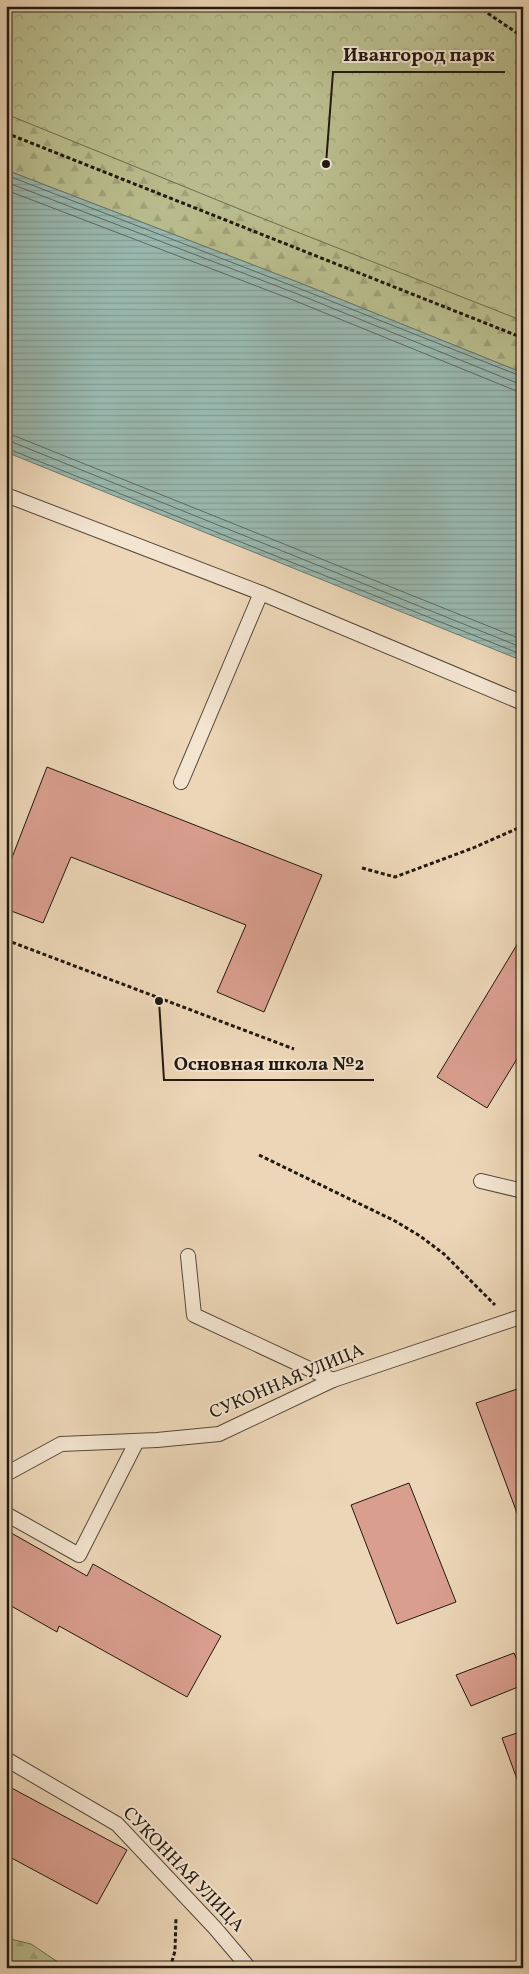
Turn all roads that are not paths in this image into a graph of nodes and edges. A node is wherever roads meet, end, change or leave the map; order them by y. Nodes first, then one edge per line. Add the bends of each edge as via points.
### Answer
1 (6, 495) edge
2 (261, 593) junction
3 (523, 703) edge
4 (181, 782) dead end
5 (481, 1181) dead end
6 (523, 1191) edge
7 (188, 1256) dead end
8 (517, 1319) edge
9 (333, 1380) junction
10 (137, 1441) junction
11 (6, 1474) edge
12 (6, 1514) edge
13 (6, 1759) edge
14 (249, 1968) edge

1 - 2 lane
2 - 3 lane
2 - 4 lane
5 - 6 lane
7 - 9 lane via 194,1315
8 - 9 lane, СУКОННАЯ УЛИЦА
9 - 10 lane, СУКОННАЯ УЛИЦА via 219,1434
10 - 11 lane, СУКОННАЯ УЛИЦА via 61,1444
10 - 12 lane via 79,1555
13 - 14 lane, СУКОННАЯ УЛИЦА via 117,1824 216,1928

